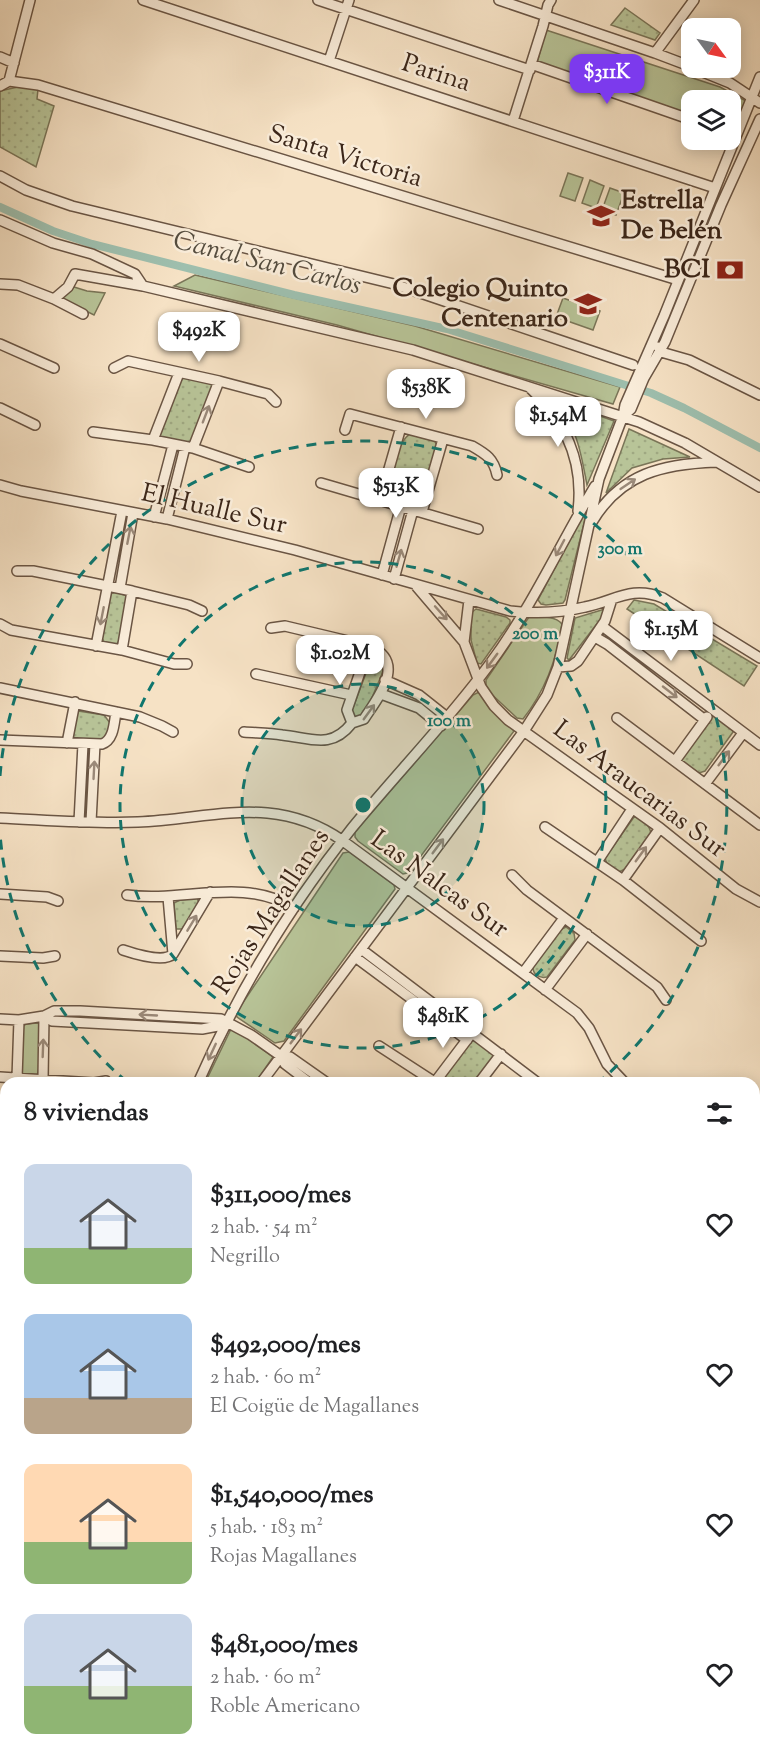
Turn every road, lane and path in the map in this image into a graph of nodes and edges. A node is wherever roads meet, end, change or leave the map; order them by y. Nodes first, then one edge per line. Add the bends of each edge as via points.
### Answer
1 (30, 0) edge
2 (143, 0) edge
3 (318, 0) edge
4 (498, 0) edge
5 (551, 0) edge
6 (694, 0) edge
7 (167, 4) edge
8 (348, 5) edge
9 (545, 16) junction
10 (656, 53) junction
11 (0, 57) edge
12 (328, 61) junction
13 (14, 63) junction
14 (681, 63) edge
15 (530, 67) junction
16 (760, 77) edge
17 (718, 78) edge
18 (9, 81) junction
19 (0, 86) edge
20 (755, 94) edge
21 (760, 103) edge
22 (681, 116) edge
23 (760, 118) edge
24 (513, 121) junction
25 (741, 125) edge
26 (731, 150) edge
27 (735, 150) edge
28 (0, 176) edge
29 (729, 186) junction
30 (715, 188) junction
31 (721, 205) junction
32 (0, 220) edge
33 (678, 280) junction
34 (0, 284) edge
35 (143, 286) junction
36 (54, 299) junction
37 (83, 314) dead end
38 (664, 316) junction
39 (676, 318) junction
40 (653, 340) junction
41 (0, 344) edge
42 (661, 352) junction
43 (633, 365) dead end
44 (54, 368) dead end
45 (114, 368) dead end
46 (179, 373) junction
47 (640, 379) junction
48 (219, 381) junction
49 (527, 386) junction
50 (760, 395) edge
51 (276, 402) dead end
52 (0, 408) edge
53 (623, 416) junction
54 (35, 425) dead end
55 (401, 427) junction
56 (345, 430) dead end
57 (93, 432) dead end
58 (443, 439) junction
59 (153, 440) junction
60 (173, 445) junction
61 (189, 448) junction
62 (717, 462) junction
63 (249, 467) dead end
64 (497, 476) dead end
65 (599, 479) junction
66 (321, 483) dead end
67 (0, 485) edge
68 (760, 487) edge
69 (380, 500) junction
70 (401, 506) junction
71 (122, 511) junction
72 (418, 511) junction
73 (133, 513) junction
74 (578, 515) junction
75 (154, 517) junction
76 (167, 519) junction
77 (589, 526) junction
78 (478, 529) dead end
79 (17, 571) dead end
80 (382, 575) junction
81 (394, 579) junction
82 (108, 586) junction
83 (416, 586) junction
84 (120, 588) junction
85 (132, 591) junction
86 (612, 599) junction
87 (469, 600) junction
88 (570, 610) junction
89 (202, 611) dead end
90 (525, 613) junction
91 (0, 624) edge
92 (602, 626) junction
93 (272, 628) dead end
94 (595, 637) junction
95 (464, 642) junction
96 (96, 646) junction
97 (369, 646) junction
98 (122, 650) junction
99 (760, 658) edge
100 (187, 664) dead end
101 (558, 667) junction
102 (256, 674) dead end
103 (385, 680) junction
104 (478, 680) junction
105 (0, 688) edge
106 (381, 694) junction
107 (351, 695) junction
108 (75, 702) junction
109 (712, 710) junction
110 (116, 712) junction
111 (448, 718) junction
112 (617, 718) dead end
113 (705, 720) junction
114 (352, 723) junction
115 (441, 726) junction
116 (524, 731) junction
117 (173, 732) dead end
118 (244, 732) dead end
119 (743, 733) junction
120 (0, 740) edge
121 (67, 743) junction
122 (83, 744) junction
123 (95, 744) junction
124 (760, 745) edge
125 (675, 761) junction
126 (705, 784) junction
127 (632, 809) junction
128 (0, 818) edge
129 (79, 822) junction
130 (91, 822) junction
131 (760, 825) edge
132 (545, 827) dead end
133 (660, 828) junction
134 (343, 841) junction
135 (597, 862) junction
136 (512, 875) dead end
137 (622, 880) junction
138 (407, 888) junction
139 (210, 892) junction
140 (0, 894) edge
141 (127, 895) dead end
142 (168, 897) junction
143 (58, 901) dead end
144 (760, 902) edge
145 (0, 906) edge
146 (294, 908) junction
147 (564, 918) junction
148 (587, 934) junction
149 (701, 941) dead end
150 (123, 950) dead end
151 (358, 953) junction
152 (173, 954) junction
153 (0, 956) edge
154 (54, 956) dead end
155 (523, 973) junction
156 (545, 990) junction
157 (666, 1000) dead end
158 (44, 1016) junction
159 (0, 1019) edge
160 (19, 1020) junction
161 (226, 1022) junction
162 (470, 1036) junction
163 (379, 1046) dead end
164 (501, 1054) junction
165 (281, 1056) junction
166 (17, 1077) edge
167 (43, 1077) edge
168 (201, 1077) edge
169 (265, 1077) edge
170 (302, 1077) edge
171 (318, 1077) edge
172 (428, 1077) edge
173 (440, 1077) edge
174 (484, 1077) edge
175 (530, 1077) edge
176 (619, 1077) edge

1 - 13 street
2 - 7 street, Parina
3 - 8 street
4 - 9 street
5 - 9 street
6 - 10 street
7 - 12 street, Parina
8 - 12 street
8 - 15 street
9 - 10 street
9 - 15 street
10 - 14 street
11 - 13 street
12 - 24 street, Parina
13 - 18 street
15 - 22 street
15 - 24 street
16 - 20 street, Rojas Magallanes
17 - 20 street
18 - 19 street
18 - 33 street, Santa Victoria via 38,85
20 - 21 street
20 - 25 street, Rojas Magallanes
23 - 29 street, Rojas Magallanes
24 - 30 street, Parina
26 - 30 street, Rojas Magallanes
27 - 29 street, Rojas Magallanes
28 - 43 street via 72,206 394,284
29 - 31 street, Rojas Magallanes
30 - 31 street
30 - 33 street, Rojas Magallanes
31 - 39 street, Rojas Magallanes
32 - 35 street via 135,274
33 - 38 street, Rojas Magallanes
34 - 36 street via 18,285
35 - 36 street via 75,274
35 - 49 street via 413,350
36 - 37 street
38 - 39 street via 669,320
38 - 40 street, Rojas Magallanes
39 - 42 street, Rojas Magallanes
40 - 42 street
40 - 47 street, Rojas Magallanes
41 - 44 street
42 - 47 street, Rojas Magallanes
42 - 50 street via 701,365
45 - 46 street via 128,361
46 - 48 street
46 - 59 street
47 - 53 street, Rojas Magallanes via 631,409
48 - 51 street via 268,394
61 -> 48 street
49 - 53 street
49 - 74 street via 556,417 570,443 578,478
52 - 54 street
53 - 62 street via 669,435
53 - 65 street, Rojas Magallanes
55 - 56 street via 350,414
55 - 58 street
55 - 69 street
57 - 59 street
58 - 64 street via 488,455
58 - 72 street
59 - 60 street
60 - 61 street
60 - 75 street
61 - 63 street
61 - 76 street
62 - 68 street
77 -> 62 street via 616,492 644,474 676,464
65 - 74 street, Rojas Magallanes
65 - 77 street, Rojas Magallanes
66 - 69 street
67 - 71 street, El Hualle Sur
69 - 70 street
70 - 72 street
70 - 80 street
71 - 73 street, El Hualle Sur
71 - 82 street
72 - 78 street
81 -> 72 street
73 - 75 street, El Hualle Sur
84 -> 73 street
74 -> 90 street, Rojas Magallanes
75 - 76 street, El Hualle Sur
76 - 80 street, El Hualle Sur
77 - 88 street, Rojas Magallanes
79 - 82 street
80 - 81 street, El Hualle Sur
81 - 83 street, El Hualle Sur
82 - 84 street
82 -> 96 street
83 - 87 street, El Hualle Sur
83 -> 95 street
84 - 85 street
85 - 89 street
85 - 98 street
86 - 88 street, El Hualle Sur
86 - 92 street
86 - 99 street, El Hualle Sur via 633,592 656,595
87 - 90 street, El Hualle Sur
87 - 95 street
88 - 90 street, El Hualle Sur
88 - 101 street, Rojas Magallanes
90 -> 104 street, Rojas Magallanes
91 - 96 street via 11,630
92 - 94 street
92 - 109 street
93 - 97 street via 285,626
94 - 101 street via 574,665
94 -> 113 street
95 - 104 street
96 - 98 street
97 - 103 street via 387,658
97 - 107 street
98 - 100 street
101 - 116 street, Rojas Magallanes via 547,695
102 - 107 street
103 - 106 street
103 - 111 street via 419,695
104 - 111 street, Rojas Magallanes
104 - 116 street via 501,713
105 - 108 street
114 -> 106 street via 364,719
106 - 115 street via 418,708
107 - 114 street via 347,710
108 - 110 street
108 - 121 street
109 - 113 street
109 - 119 street
110 - 117 street
110 - 123 street via 110,739
111 - 115 street, Rojas Magallanes
112 - 125 street
113 - 125 street
114 - 118 street via 345,732 325,741
115 - 134 street, Rojas Magallanes
116 - 127 street, Las Araucarias Sur
138 -> 116 street, Rojas Magallanes
119 - 124 street
126 -> 119 street
120 - 121 street
121 - 122 street
122 - 123 street
122 - 129 street
130 -> 123 street
125 - 126 street
126 - 131 street
127 - 133 street, Las Araucarias Sur
127 - 135 street
128 - 129 street, Las Nalcas Sur
129 - 130 street, Las Nalcas Sur
130 - 134 street, Las Nalcas Sur via 141,822 253,811 298,819
132 - 135 street
137 -> 133 street
133 - 144 street, Las Araucarias Sur via 736,889
134 - 138 street, Las Nalcas Sur
134 - 146 street, Rojas Magallanes
135 - 137 street
136 - 147 street
137 - 149 street
138 - 151 street, Rojas Magallanes
138 - 155 street, Las Nalcas Sur
139 - 142 street
139 - 146 street via 243,891
152 -> 139 street
140 - 143 street
140 - 145 street
141 - 142 street
142 - 152 street
146 - 161 street, Rojas Magallanes
147 - 148 street
147 - 155 street
148 - 156 street
148 - 157 street via 657,987
150 - 152 street via 166,958
151 - 162 street
165 -> 151 street, Rojas Magallanes
153 - 154 street
155 - 156 street, Las Nalcas Sur
156 - 176 street, Las Nalcas Sur via 586,1022 607,1064
158 - 160 street
158 - 161 street via 54,1011 80,1011
167 -> 158 street
159 - 160 street
160 - 166 street
161 - 165 street
161 -> 168 street, Rojas Magallanes
162 - 164 street
162 - 173 street
163 - 172 street
164 - 174 street
164 - 175 street
165 - 169 street, Rojas Magallanes
165 - 170 street
165 - 171 street via 290,1057

